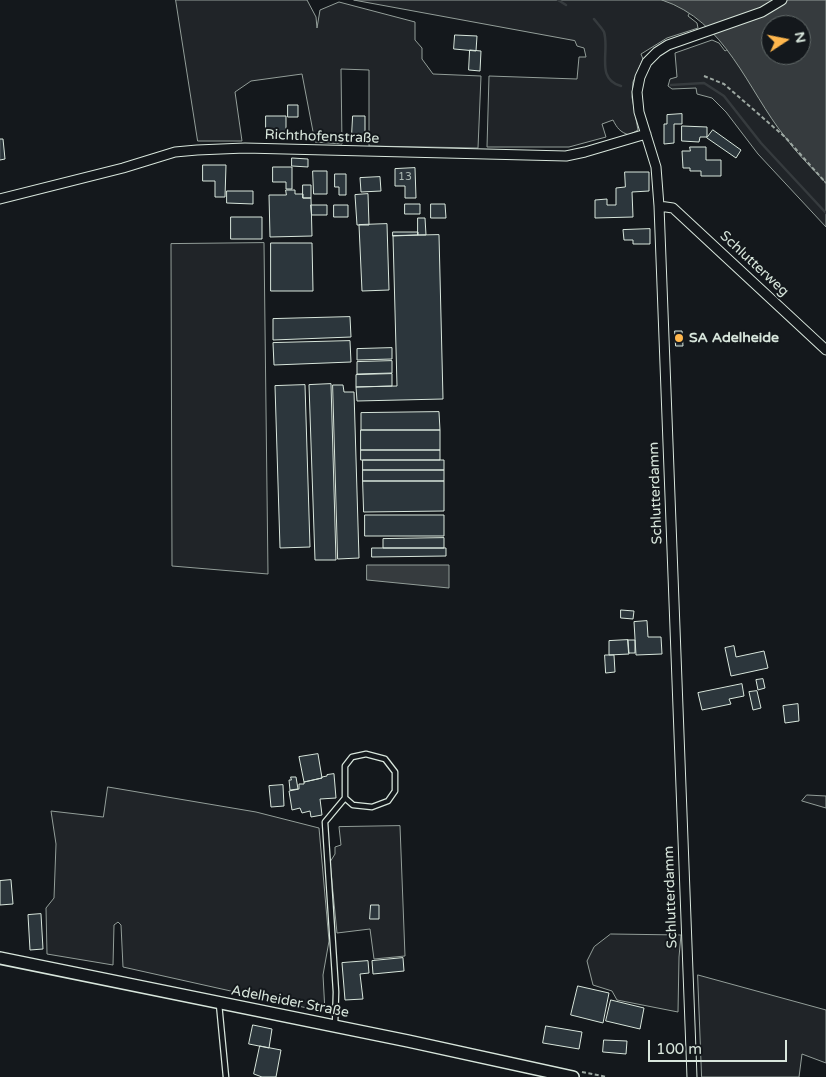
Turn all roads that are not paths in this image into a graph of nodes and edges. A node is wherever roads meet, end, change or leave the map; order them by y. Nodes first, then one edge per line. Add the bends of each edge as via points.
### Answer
1 (782, 0) edge
2 (646, 134) junction
3 (0, 198) edge
4 (659, 206) junction
5 (826, 350) edge
6 (345, 798) junction
7 (0, 958) edge
8 (219, 1003) junction
9 (335, 1026) junction
10 (226, 1077) edge
11 (573, 1077) edge
12 (692, 1077) edge

1 - 2 street, Schlutterdamm via 762,12 668,45 657,52 647,62 637,92
2 - 3 street, Richthofenstraße via 566,156 245,148 175,152
2 - 4 street, Schlutterdamm via 656,167
4 - 5 street, Schlutterweg via 673,208
4 - 12 street, Schlutterdamm
6 - 6 lane via 345,766 352,757 366,754 385,759 395,772 395,791 388,801 372,806 353,805
6 - 9 lane via 325,822 336,992
7 - 8 main road, Adelheider Straße
8 - 9 main road, Adelheider Straße
8 - 10 lane
9 - 11 main road, Adelheider Straße

